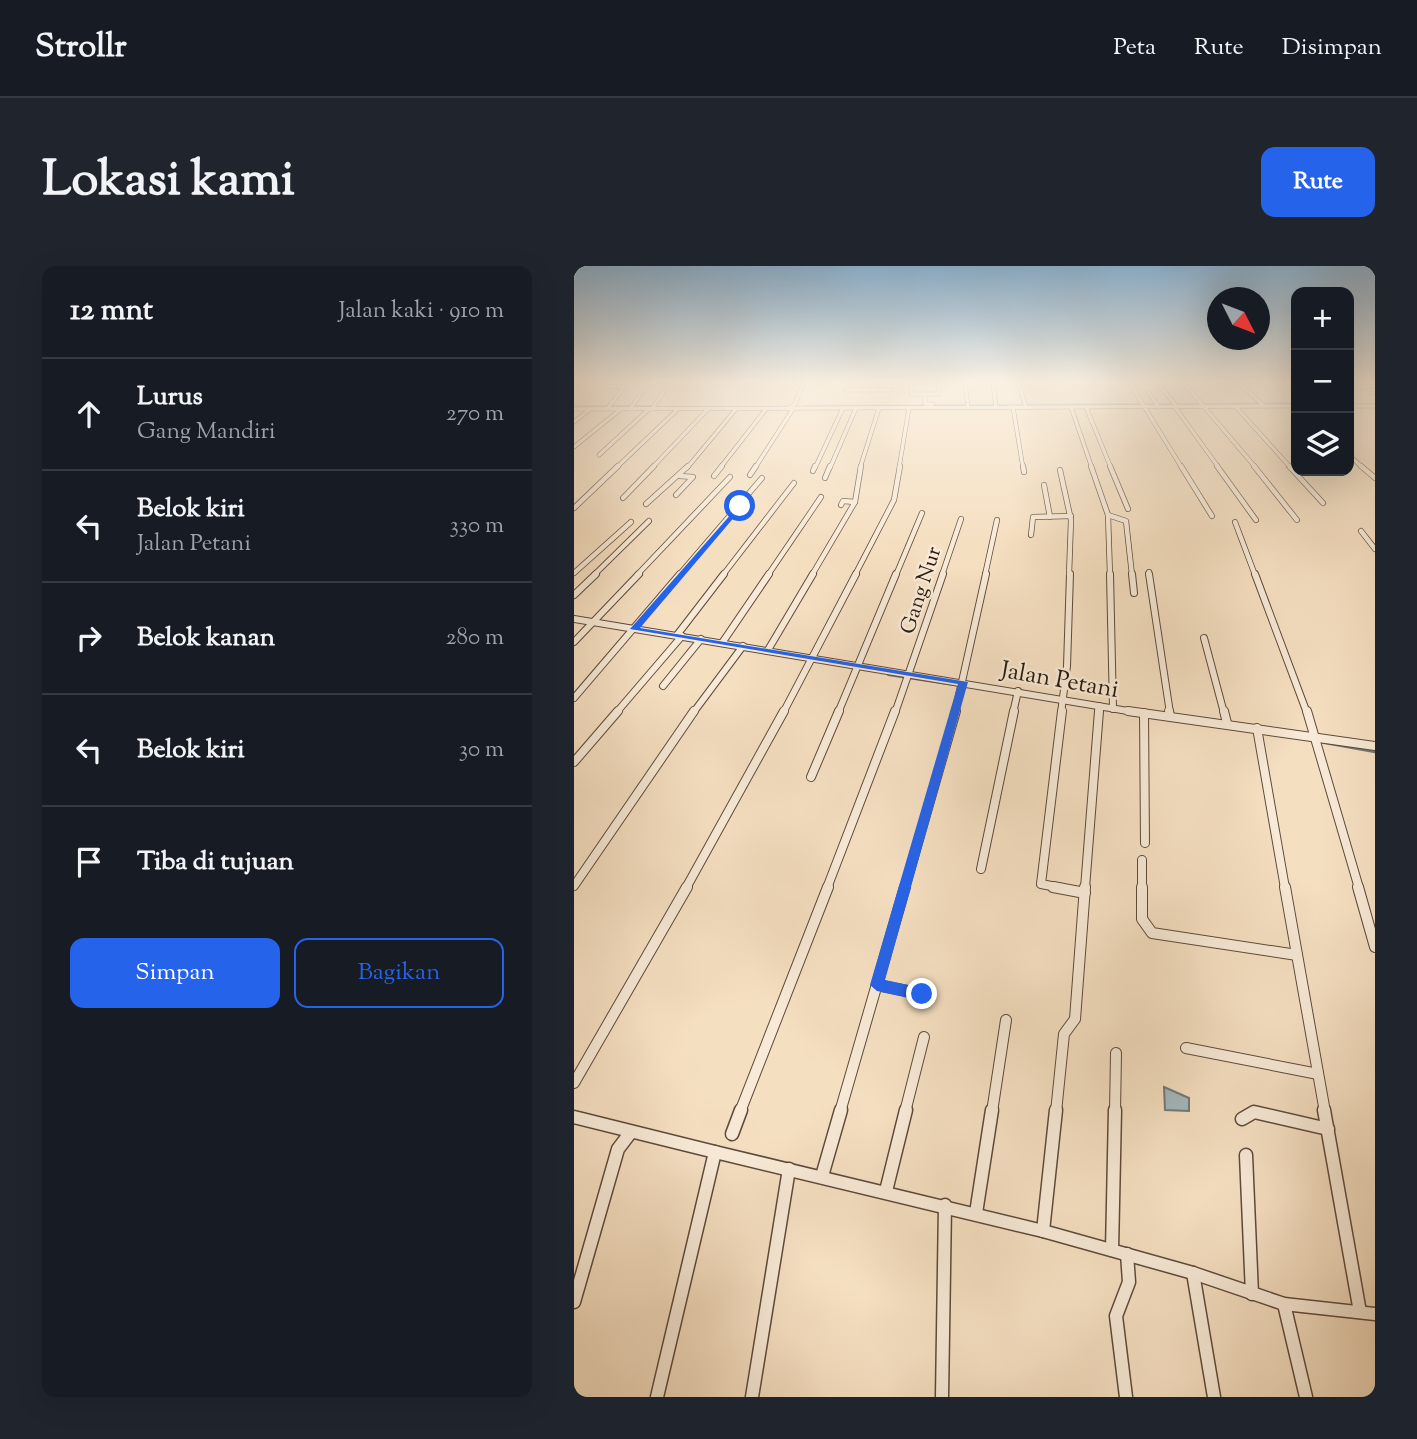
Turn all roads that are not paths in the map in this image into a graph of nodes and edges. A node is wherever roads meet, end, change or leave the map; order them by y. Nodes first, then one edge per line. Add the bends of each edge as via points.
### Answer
1 (589, 435) edge
2 (622, 435) edge
3 (651, 435) edge
4 (683, 435) edge
5 (715, 435) edge
6 (746, 435) edge
7 (774, 435) edge
8 (829, 435) edge
9 (844, 435) edge
10 (870, 435) edge
11 (905, 435) edge
12 (1018, 435) edge
13 (1081, 435) edge
14 (1097, 435) edge
15 (1162, 435) edge
16 (1196, 435) edge
17 (1227, 435) edge
18 (1261, 435) edge
19 (574, 447) edge
20 (599, 455) dead end
21 (1354, 459) edge
22 (1060, 470) dead end
23 (813, 471) dead end
24 (1024, 472) dead end
25 (750, 475) dead end
26 (680, 477) junction
27 (762, 478) dead end
28 (825, 478) dead end
29 (1375, 478) edge
30 (794, 483) dead end
31 (1044, 485) dead end
32 (676, 495) dead end
33 (821, 497) dead end
34 (623, 498) dead end
35 (1323, 503) dead end
36 (646, 504) dead end
37 (841, 505) dead end
38 (854, 507) junction
39 (574, 508) edge
40 (1128, 509) dead end
41 (922, 513) dead end
42 (1108, 515) junction
43 (1071, 516) junction
44 (1212, 516) dead end
45 (1050, 517) junction
46 (961, 519) dead end
47 (997, 520) dead end
48 (1256, 520) dead end
49 (1297, 520) dead end
50 (649, 521) dead end
51 (631, 522) dead end
52 (1235, 522) dead end
53 (1361, 531) dead end
54 (1031, 535) dead end
55 (1375, 549) edge
56 (1149, 572) dead end
57 (574, 573) edge
58 (1134, 593) dead end
59 (574, 595) edge
60 (574, 619) edge
61 (594, 622) junction
62 (634, 629) junction
63 (680, 635) junction
64 (1205, 638) dead end
65 (701, 639) junction
66 (574, 642) edge
67 (722, 643) junction
68 (743, 646) junction
69 (768, 650) junction
70 (813, 657) junction
71 (860, 664) junction
72 (908, 677) junction
73 (663, 686) dead end
74 (962, 686) junction
75 (1018, 694) junction
76 (574, 698) edge
77 (1064, 698) junction
78 (1098, 708) junction
79 (1112, 709) junction
80 (1144, 712) junction
81 (1170, 716) junction
82 (1227, 723) junction
83 (1257, 732) junction
84 (1318, 740) junction
85 (1375, 746) edge
86 (574, 762) edge
87 (811, 776) dead end
88 (1145, 843) dead end
89 (1142, 859) dead end
90 (981, 869) dead end
91 (574, 886) edge
92 (1085, 893) junction
93 (1375, 947) edge
94 (1297, 955) junction
95 (877, 985) junction
96 (922, 994) dead end
97 (1006, 1020) dead end
98 (924, 1037) dead end
99 (1186, 1048) dead end
100 (1116, 1053) dead end
101 (1318, 1074) junction
102 (574, 1083) edge
103 (574, 1117) edge
104 (1242, 1119) dead end
105 (1328, 1129) junction
106 (631, 1132) junction
107 (733, 1134) dead end
108 (715, 1152) junction
109 (1245, 1155) dead end
110 (789, 1169) junction
111 (822, 1176) junction
112 (886, 1191) junction
113 (945, 1205) junction
114 (976, 1213) junction
115 (1043, 1231) junction
116 (1112, 1250) junction
117 (1127, 1254) junction
118 (1193, 1273) junction
119 (1252, 1294) junction
120 (574, 1303) edge
121 (1283, 1304) junction
122 (1360, 1312) junction
123 (1375, 1314) edge
124 (657, 1397) edge
125 (752, 1397) edge
126 (942, 1397) edge
127 (1126, 1397) edge
128 (1214, 1397) edge
129 (1306, 1397) edge

1 - 19 street
2 - 20 street
3 - 39 street
4 - 34 street
5 - 26 street
6 - 61 street via 713,476 730,477
7 - 25 street
8 - 23 street
9 - 28 street
10 - 38 street
11 - 70 street via 894,500
12 - 24 street
13 - 42 street
14 - 40 street
15 - 44 street
16 - 48 street
17 - 49 street
18 - 35 street
21 - 29 street
22 - 43 street
26 - 32 street via 693,477
26 - 36 street
27 - 62 street
30 - 63 street
31 - 45 street
33 - 67 street
37 - 38 street via 843,501
38 - 69 street
41 - 71 street
42 - 58 street via 1126,521
42 - 79 street
43 - 45 street
43 - 77 street
45 - 54 street via 1033,517
46 - 72 street, Gang Nur
47 - 74 street
50 - 59 street
51 - 57 street
52 - 84 street
53 - 55 street
56 - 81 street
60 - 61 street, Jalan Petani
61 - 62 street, Jalan Petani
61 - 66 street
62 - 63 street, Jalan Petani
62 - 76 street
63 - 65 street, Jalan Petani
63 - 86 street
64 - 82 street
65 - 67 street, Jalan Petani
65 - 73 street
67 - 68 street, Jalan Petani
68 - 69 street, Jalan Petani
68 - 91 street
69 - 70 street, Jalan Petani
70 - 71 street, Jalan Petani
70 - 102 street
71 - 72 street, Jalan Petani
71 - 87 street
72 - 74 street, Jalan Petani
72 - 107 street, Gang Nur
74 - 75 street, Jalan Petani
74 - 95 street
75 - 77 street, Jalan Petani
75 - 90 street
77 - 78 street, Jalan Petani
77 - 92 street via 1041,884
78 - 79 street, Jalan Petani
78 - 92 street
79 - 80 street, Jalan Petani
80 - 81 street, Jalan Petani
80 - 88 street
81 - 82 street, Jalan Petani
82 - 83 street, Jalan Petani
83 - 84 street, Jalan Petani
83 - 94 street
84 - 85 street, Jalan Petani
84 - 93 street
89 - 94 street via 1142,919 1152,933
92 - 115 street via 1075,1019 1064,1034
94 - 101 street
95 - 96 street
95 - 111 street
97 - 114 street
98 - 112 street
99 - 101 street
100 - 116 street
101 - 105 street
103 - 106 street
104 - 105 street via 1254,1112
105 - 122 street
106 - 108 street
106 - 120 street via 618,1149
108 - 110 street
108 - 124 street
109 - 119 street
110 - 111 street
110 - 125 street
111 - 112 street
112 - 113 street
113 - 114 street
113 - 126 street
114 - 115 street
115 - 116 street
116 - 117 street
117 - 118 street
117 - 127 street via 1129,1282 1116,1316
118 - 119 street
118 - 128 street
119 - 121 street
121 - 122 street
121 - 129 street
122 - 123 street

